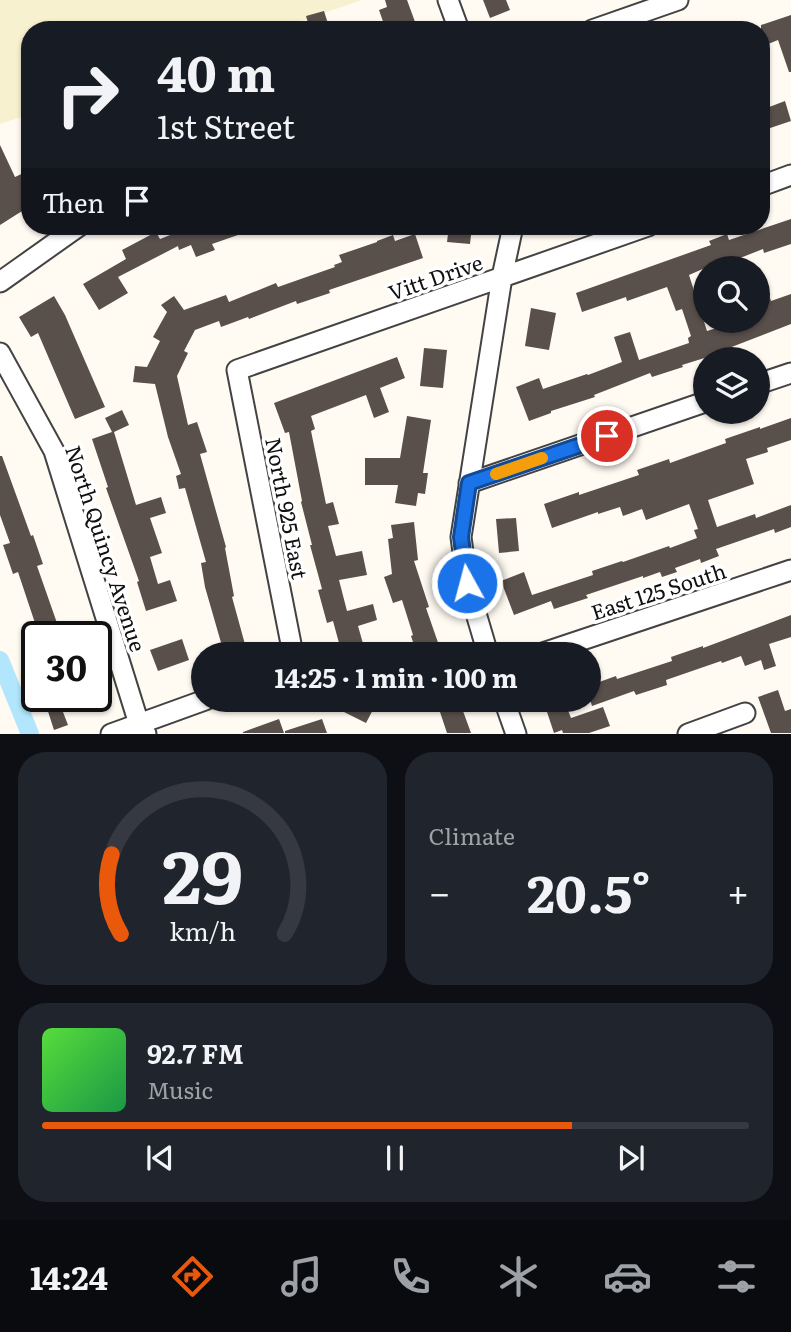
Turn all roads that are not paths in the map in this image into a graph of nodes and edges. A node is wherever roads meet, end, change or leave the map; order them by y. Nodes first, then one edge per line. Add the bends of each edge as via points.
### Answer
1 (448, 0) edge
2 (678, 0) edge
3 (652, 4) edge
4 (456, 21) edge
5 (613, 21) edge
6 (791, 176) edge
7 (770, 183) edge
8 (66, 235) edge
9 (511, 235) edge
10 (622, 235) edge
11 (502, 277) junction
12 (0, 282) edge
13 (0, 353) edge
14 (237, 370) joint
15 (791, 373) edge
16 (770, 380) edge
17 (693, 406) edge
18 (469, 483) junction
19 (791, 570) edge
20 (291, 642) edge
21 (484, 642) edge
22 (576, 642) edge
23 (191, 707) edge
24 (508, 712) edge
25 (745, 713) dead end
26 (143, 729) edge
27 (111, 733) edge
28 (516, 733) edge
29 (688, 733) edge

1 - 4 street
2 - 3 street
3 - 5 street
6 - 7 street
8 - 12 street
9 - 11 street
10 - 11 street, Vitt Drive
11 - 14 street, Vitt Drive
11 - 18 street
13 - 26 street, North Quincy Avenue via 54,451
14 - 20 street, North 925 East
15 - 16 street
17 - 18 street
18 - 21 street via 461,537 467,583
19 - 22 street, East 125 South
23 - 26 street
24 - 28 street
25 - 29 street
26 - 27 street

